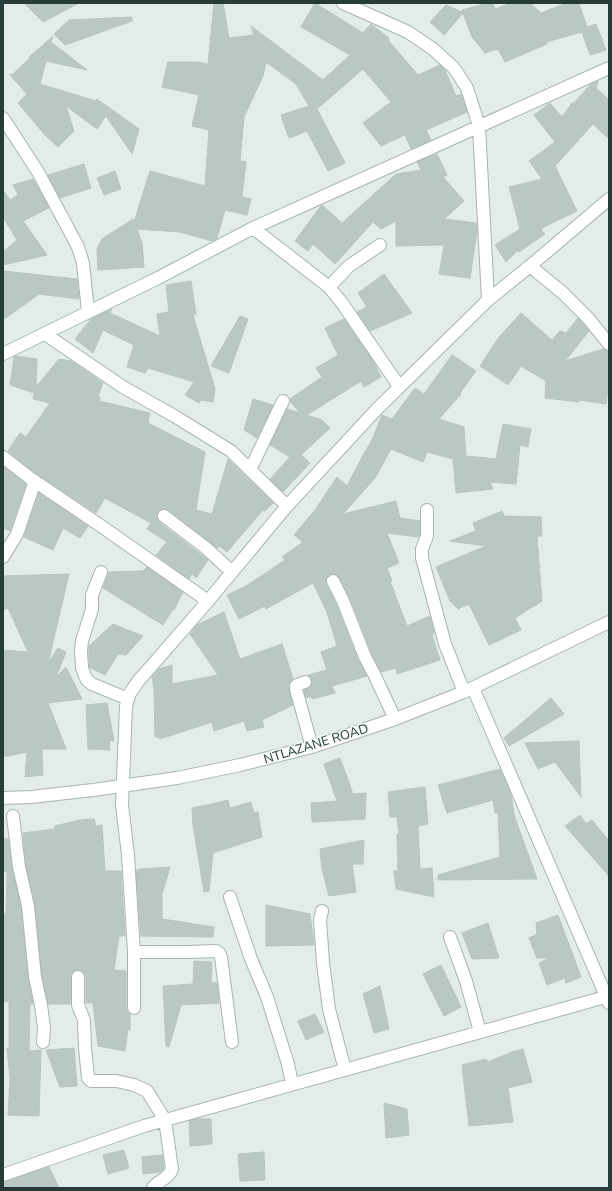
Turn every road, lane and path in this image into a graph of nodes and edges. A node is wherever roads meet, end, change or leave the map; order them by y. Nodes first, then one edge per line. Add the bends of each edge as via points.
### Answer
1 (343, 3) edge
2 (609, 68) edge
3 (3, 118) edge
4 (479, 126) junction
5 (609, 199) edge
6 (253, 228) junction
7 (380, 245) dead end
8 (530, 266) junction
9 (329, 287) junction
10 (488, 300) junction
11 (88, 312) junction
12 (45, 334) junction
13 (609, 344) edge
14 (3, 354) edge
15 (399, 386) junction
16 (283, 401) dead end
17 (3, 457) edge
18 (250, 470) junction
19 (35, 481) junction
20 (287, 506) junction
21 (427, 510) dead end
22 (164, 516) dead end
23 (3, 557) edge
24 (101, 572) dead end
25 (232, 572) junction
26 (333, 581) dead end
27 (208, 601) junction
28 (609, 622) edge
29 (305, 682) dead end
30 (468, 690) junction
31 (128, 699) junction
32 (395, 719) junction
33 (312, 747) junction
34 (123, 785) junction
35 (3, 798) edge
36 (13, 816) dead end
37 (230, 897) dead end
38 (322, 911) dead end
39 (450, 936) dead end
40 (134, 952) junction
41 (78, 977) dead end
42 (608, 998) edge
43 (134, 1008) dead end
44 (480, 1032) junction
45 (43, 1042) dead end
46 (232, 1042) dead end
47 (345, 1070) junction
48 (292, 1084) junction
49 (165, 1120) junction
50 (3, 1175) edge
51 (153, 1188) edge

1 - 4 street via 408,32 433,49 454,68 467,88
2 - 4 street
3 - 11 street via 38,172 78,247 83,262
4 - 6 street
4 - 10 street
5 - 8 street
6 - 9 street
6 - 11 street
7 - 9 street via 349,266
8 - 10 street
8 - 13 street via 564,294
9 - 15 street
10 - 15 street
11 - 12 street
12 - 14 street
12 - 18 street via 123,387 176,416 231,451
15 - 20 street
16 - 18 street
17 - 19 street
18 - 20 street
19 - 23 street via 17,534
19 - 27 street
20 - 25 street
21 - 30 street via 427,536 422,558 444,644
22 - 25 street
24 - 31 street via 92,595 92,609 82,641 82,668 87,680 92,684
25 - 27 street
26 - 32 street
27 - 31 street via 139,680
28 - 30 street, NTLAZANE ROAD
29 - 33 street via 297,685 296,689
30 - 32 street, NTLAZANE ROAD
30 - 42 street
31 - 34 street
32 - 33 street, NTLAZANE ROAD
33 - 34 street, NTLAZANE ROAD via 240,766
34 - 35 street, NTLAZANE ROAD
34 - 40 street via 122,805
36 - 45 street via 19,867 28,906 35,977 44,1028
37 - 48 street via 267,997
38 - 47 street via 320,920 328,1002
39 - 44 street
40 - 43 street
40 - 46 street via 220,953
41 - 49 street via 78,1005 84,1020 88,1078 91,1081 134,1084 147,1091
42 - 44 street
44 - 47 street
47 - 48 street
48 - 49 street
49 - 50 street
49 - 51 street via 172,1169 169,1176

